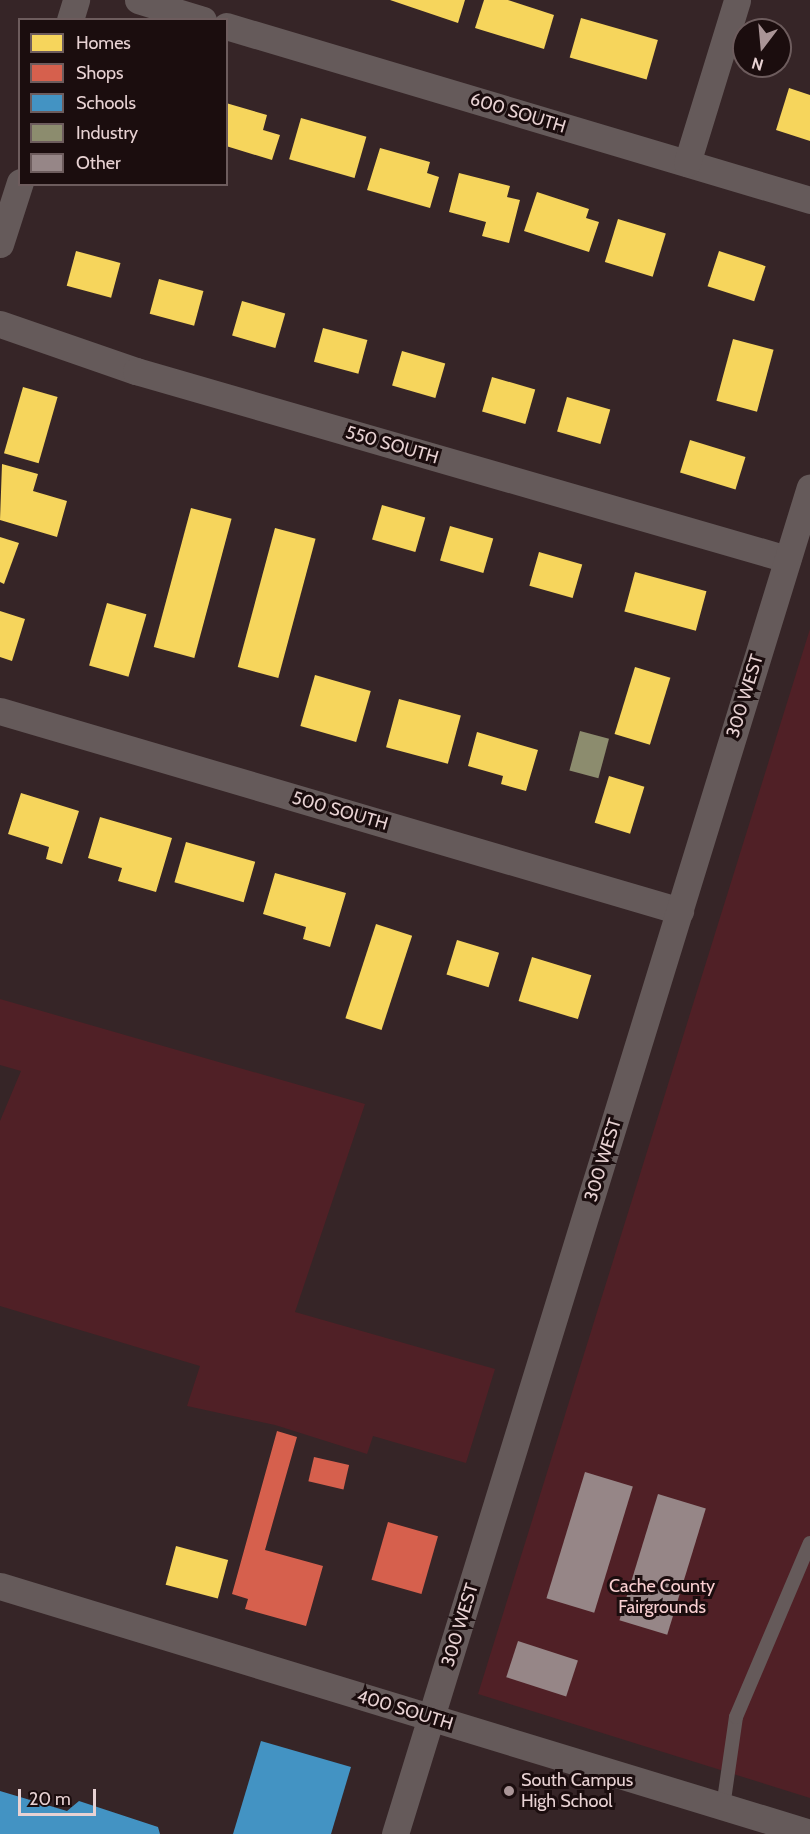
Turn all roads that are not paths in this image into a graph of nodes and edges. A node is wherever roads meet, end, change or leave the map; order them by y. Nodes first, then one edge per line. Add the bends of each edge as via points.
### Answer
1 (76, 0) edge
2 (138, 0) edge
3 (737, 0) edge
4 (71, 18) edge
5 (196, 18) edge
6 (228, 28) edge
7 (687, 163) junction
8 (19, 186) edge
9 (810, 200) edge
10 (0, 244) edge
11 (0, 324) edge
12 (810, 487) edge
13 (787, 559) junction
14 (0, 711) edge
15 (680, 911) junction
16 (810, 1543) edge
17 (0, 1586) edge
18 (432, 1718) junction
19 (723, 1807) junction
20 (810, 1833) edge
21 (395, 1834) edge

1 - 4 street
2 - 5 street
3 - 7 street
6 - 7 street, 600 SOUTH
7 - 9 street, 600 SOUTH
8 - 10 street
11 - 13 street, 550 SOUTH via 136,371
12 - 13 street, 300 WEST
13 - 15 street, 300 WEST
14 - 15 street, 500 SOUTH
15 - 18 street, 300 WEST
16 - 19 lane via 736,1717
17 - 18 street, 400 SOUTH
18 - 19 street, 400 SOUTH
18 - 21 street, 300 WEST
19 - 20 street, 400 SOUTH

